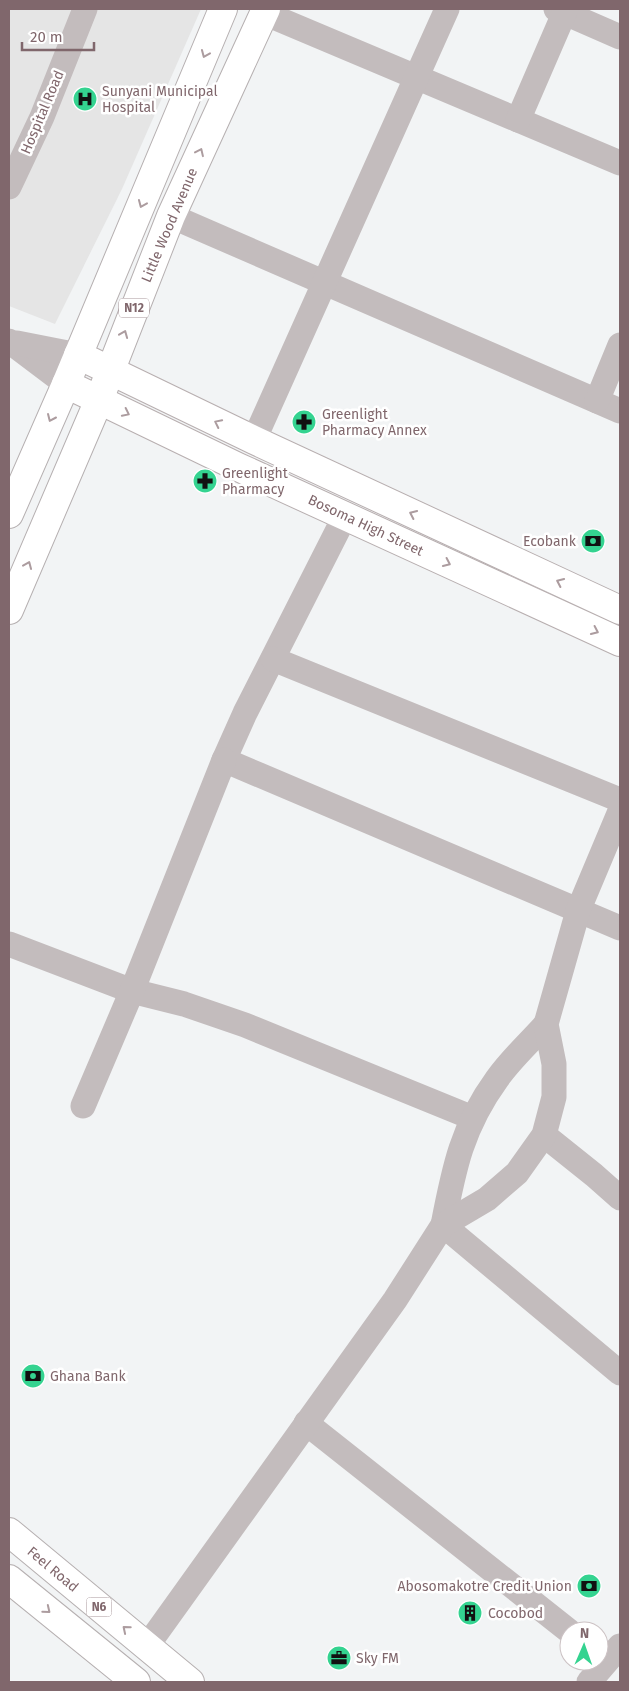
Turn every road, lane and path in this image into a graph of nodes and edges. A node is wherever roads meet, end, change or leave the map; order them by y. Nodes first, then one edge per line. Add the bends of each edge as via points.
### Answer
1 (84, 9) edge
2 (223, 9) edge
3 (447, 9) edge
4 (562, 10) edge
5 (265, 11) edge
6 (620, 37) edge
7 (417, 78) junction
8 (518, 120) junction
9 (620, 163) edge
10 (9, 187) edge
11 (171, 216) junction
12 (324, 283) junction
13 (10, 342) edge
14 (620, 345) edge
15 (78, 354) junction
16 (110, 370) junction
17 (66, 384) junction
18 (99, 400) junction
19 (597, 401) junction
20 (620, 411) edge
21 (254, 440) junction
22 (9, 514) edge
23 (345, 516) junction
24 (9, 610) edge
25 (620, 610) edge
26 (620, 642) edge
27 (273, 659) junction
28 (224, 760) junction
29 (620, 800) edge
30 (620, 811) edge
31 (578, 911) junction
32 (620, 928) edge
33 (9, 944) edge
34 (132, 991) junction
35 (546, 1024) junction
36 (83, 1106) dead end
37 (473, 1118) junction
38 (544, 1135) junction
39 (620, 1198) edge
40 (443, 1225) junction
41 (620, 1373) edge
42 (306, 1423) junction
43 (9, 1532) edge
44 (9, 1579) edge
45 (559, 1623) edge
46 (147, 1646) junction
47 (612, 1658) edge
48 (136, 1682) edge
49 (190, 1682) edge
50 (589, 1682) edge

1 - 10 street, Hospital Road via 42,117
2 -> 15 main road, N12
3 - 7 street
4 - 6 street
4 - 8 street
5 - 7 street
11 -> 5 main road, Little Wood Avenue / N12
7 - 8 street
7 - 12 street
8 - 9 street
11 - 12 street
16 -> 11 main road, Little Wood Avenue / N12
12 - 19 street
12 - 21 street
13 - 15 street, Bosoma High Street
13 - 17 street, Bosoma High Street
14 - 19 street
15 - 16 main road, Bosoma High Street
15 - 17 main road, N12
16 - 18 main road, Little Wood Avenue / N12
21 -> 16 main road, Bosoma High Street
17 - 18 main road, Bosoma High Street
17 -> 22 main road, N12
18 -> 23 main road, Bosoma High Street
24 -> 18 main road, Little Wood Avenue / N12
19 - 20 street
25 -> 21 main road, Bosoma High Street
23 -> 26 main road, Bosoma High Street
23 - 27 street
27 - 28 street
27 - 29 street
28 - 31 street
28 - 34 street
30 - 31 street
31 - 32 street
31 - 35 street
33 - 34 street
34 - 36 street
34 - 37 street via 184,1004 244,1025
35 - 37 street via 498,1078
35 - 38 street via 554,1064 554,1098
37 - 40 street via 454,1172
38 - 39 street
38 - 40 street via 517,1173 487,1199
40 - 41 street
40 - 42 street via 395,1300
42 - 45 street
42 - 46 street
46 -> 43 main road, Feel Road / N6
44 -> 48 main road, N6
46 - 49 main road, Feel Road / N6
47 - 50 street

